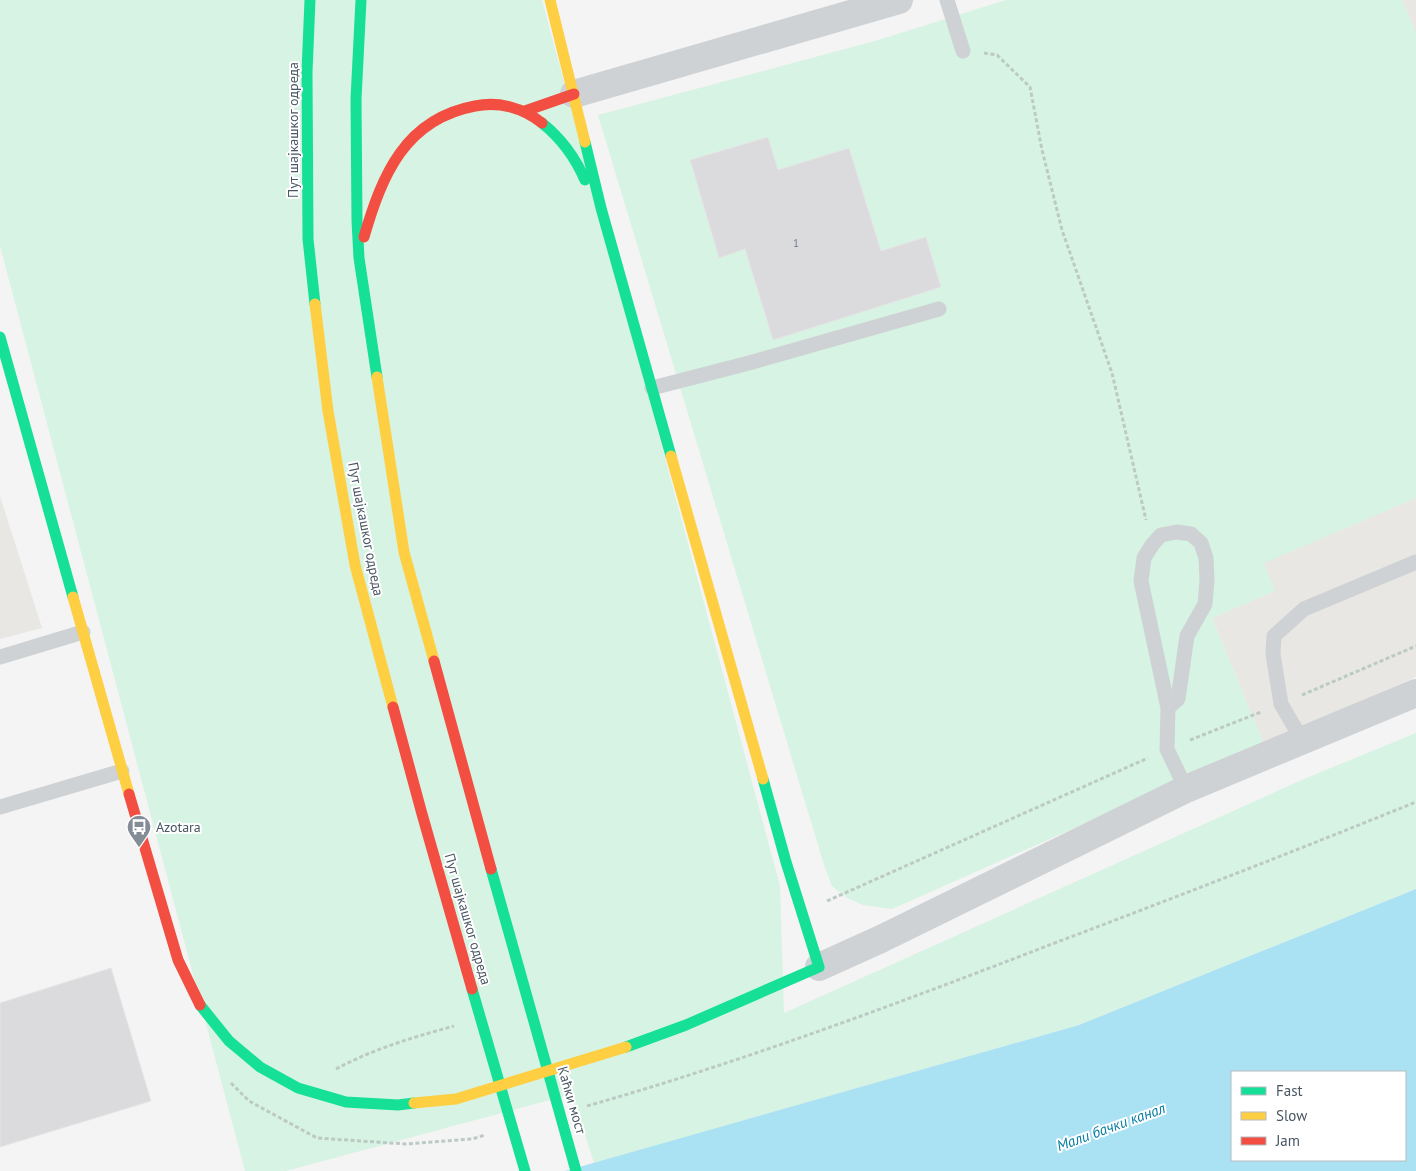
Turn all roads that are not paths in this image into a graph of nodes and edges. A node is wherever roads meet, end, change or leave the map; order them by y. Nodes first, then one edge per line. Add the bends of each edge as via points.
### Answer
1 (310, 0) edge
2 (361, 0) edge
3 (550, 0) edge
4 (899, 0) edge
5 (947, 0) edge
6 (963, 51) road end
7 (574, 94) junction
8 (525, 111) junction
9 (601, 208) junction
10 (359, 258) junction
11 (939, 309) dead end
12 (0, 337) edge
13 (652, 388) junction
14 (1416, 562) edge
15 (83, 632) junction
16 (0, 657) edge
17 (1416, 693) edge
18 (1168, 708) junction
19 (1302, 740) junction
20 (122, 771) junction
21 (1186, 789) junction
22 (0, 807) edge
23 (819, 966) junction
24 (524, 1171) edge
25 (576, 1171) edge

1 - 24 main road, Пут шајкашког одреда via 308,239 331,430 355,565
2 - 10 main road via 356,99
3 - 7 main road
4 - 7 street
5 - 6 lane
7 - 8 main road
7 - 9 main road
8 - 9 main road via 549,128 572,154
8 - 10 main road via 505,104 471,106 435,120 416,134 401,152 382,188 370,215
9 - 13 main road
10 - 25 main road, Каћки мост via 404,552
11 - 13 lane
12 - 15 main road
13 - 23 main road
14 - 19 lane via 1304,609 1274,636 1273,654 1282,704
15 - 16 lane
15 - 20 main road
17 - 19 street
18 - 18 lane via 1178,699 1187,636 1205,604 1207,580 1206,558 1201,543 1192,534 1177,532 1162,535 1152,545 1144,558 1142,581
18 - 21 lane via 1167,749
19 - 21 street
20 - 22 lane
20 - 23 main road via 178,960 201,1007 229,1041 260,1067 303,1089 346,1102 398,1104 456,1099 632,1045
21 - 23 street via 881,939

